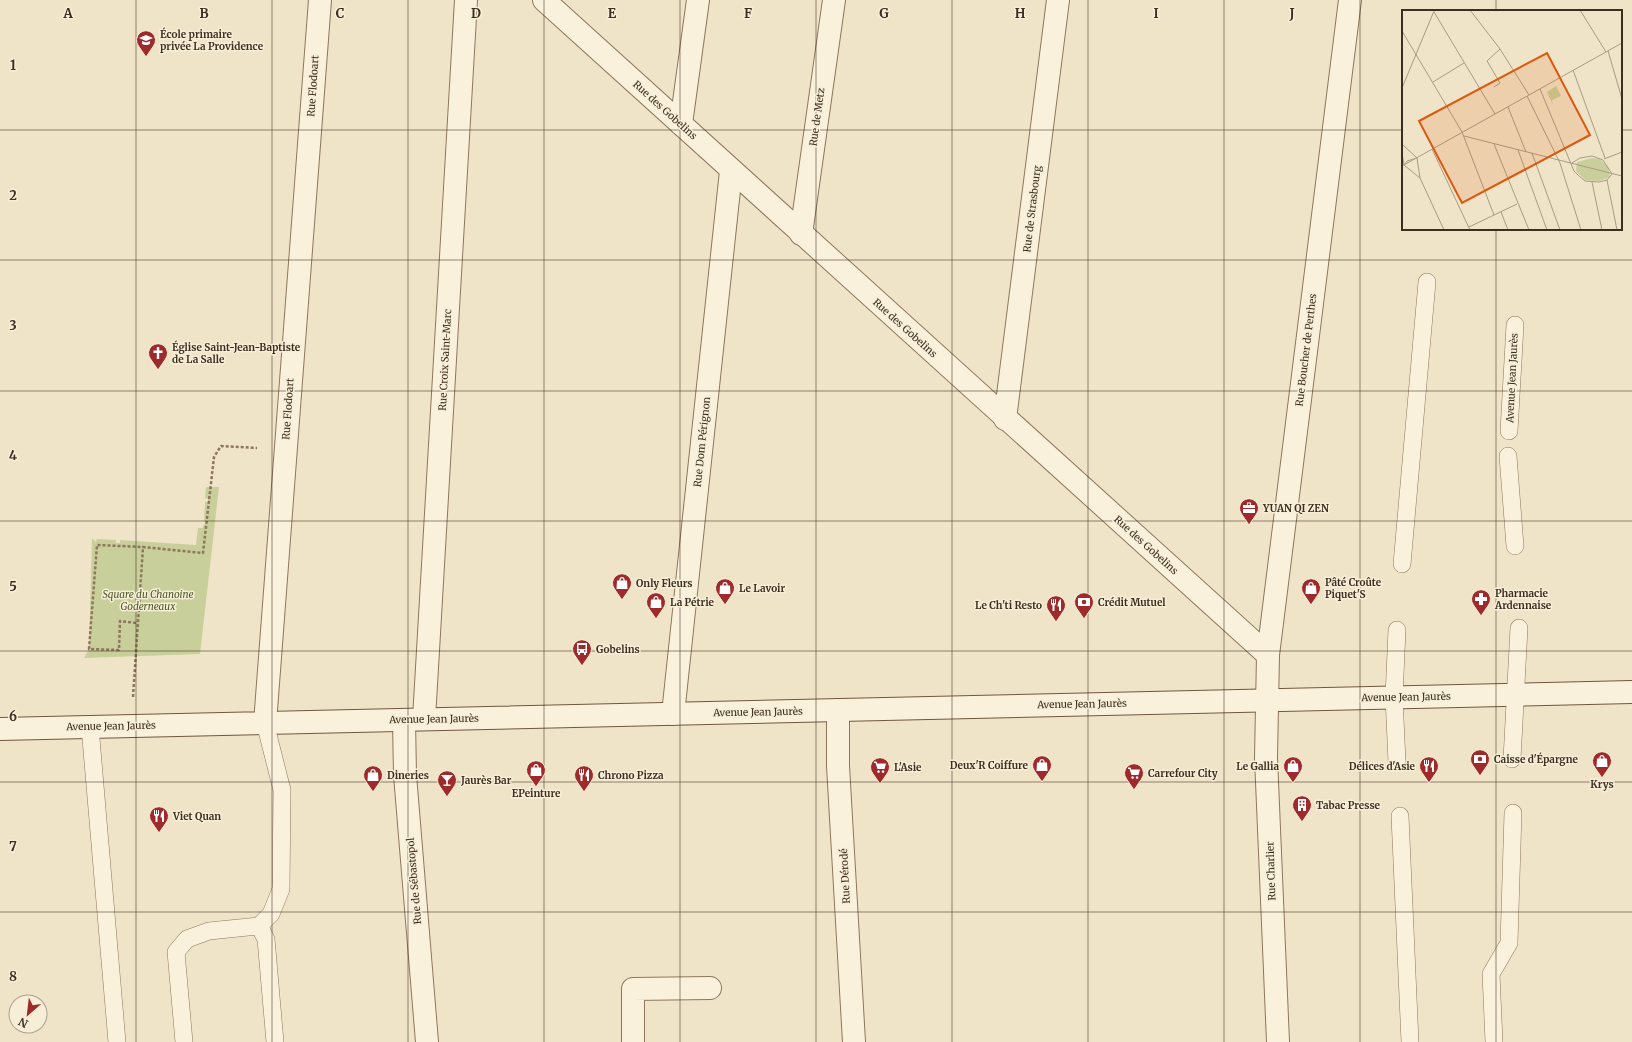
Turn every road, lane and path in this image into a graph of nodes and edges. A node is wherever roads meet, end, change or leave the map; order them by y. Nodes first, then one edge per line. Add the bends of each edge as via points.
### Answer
1 (320, 0) edge
2 (466, 0) edge
3 (544, 0) edge
4 (698, 0) edge
5 (834, 0) edge
6 (1058, 0) edge
7 (1350, 0) edge
8 (681, 124) junction
9 (731, 171) junction
10 (801, 234) junction
11 (1427, 282) dead end
12 (1515, 325) dead end
13 (1005, 419) junction
14 (1509, 431) dead end
15 (285, 449) junction
16 (1508, 456) dead end
17 (1516, 546) dead end
18 (143, 547) junction
19 (1402, 564) dead end
20 (136, 623) junction
21 (1519, 628) dead end
22 (1397, 630) dead end
23 (1268, 655) junction
24 (1632, 692) edge
25 (1517, 694) junction
26 (1394, 697) junction
27 (1266, 699) junction
28 (838, 710) junction
29 (672, 714) junction
30 (414, 719) junction
31 (265, 723) junction
32 (130, 726) junction
33 (90, 727) junction
34 (0, 729) edge
35 (1512, 760) dead end
36 (1397, 762) dead end
37 (1513, 813) dead end
38 (1400, 816) dead end
39 (259, 926) junction
40 (710, 988) dead end
41 (117, 1042) edge
42 (184, 1042) edge
43 (275, 1042) edge
44 (427, 1042) edge
45 (633, 1042) edge
46 (854, 1042) edge
47 (1278, 1042) edge
48 (1410, 1042) edge
49 (1494, 1042) edge

1 - 15 street, Rue Flodoart
2 - 30 street, Rue Croix Saint-Marc
3 - 8 street, Rue des Gobelins
4 - 8 street
5 - 10 street, Rue de Metz
6 - 13 street, Rue de Strasbourg
7 - 23 street, Rue Boucher de Perthes
8 - 9 street, Rue des Gobelins
9 - 10 street, Rue des Gobelins
9 - 29 street, Rue Dom Pérignon
10 - 13 street, Rue des Gobelins
11 - 19 lane
12 - 14 lane, Avenue Jean Jaurès
13 - 23 street, Rue des Gobelins
15 - 18 path via 221,446 214,457 203,553
15 - 31 street, Rue Flodoart
16 - 17 lane
18 - 20 path
18 - 20 path via 97,545 89,649 119,650 120,621
20 - 32 path
21 - 25 lane
22 - 26 lane
23 - 27 street, Rue Boucher de Perthes
24 - 25 street, Avenue Jean Jaurès
25 - 26 street, Avenue Jean Jaurès
25 - 35 lane
26 - 27 street, Avenue Jean Jaurès
26 - 36 lane
27 - 28 street, Avenue Jean Jaurès
27 - 47 street, Rue Charlier via 1266,758
28 - 29 street, Avenue Jean Jaurès
28 - 46 street, Rue Dérodé via 838,766
29 - 30 street, Avenue Jean Jaurès
30 - 31 street, Avenue Jean Jaurès
30 - 44 street, Rue de Sébastopol via 405,775
31 - 32 street, Avenue Jean Jaurès
31 - 39 lane via 282,790 281,889 271,914
32 - 33 street, Avenue Jean Jaurès
33 - 34 street, Avenue Jean Jaurès
33 - 41 lane
37 - 49 lane via 1509,943 1491,974
38 - 48 lane
39 - 42 lane via 209,931 187,939 176,952
39 - 43 lane via 266,939
40 - 45 street via 633,989

